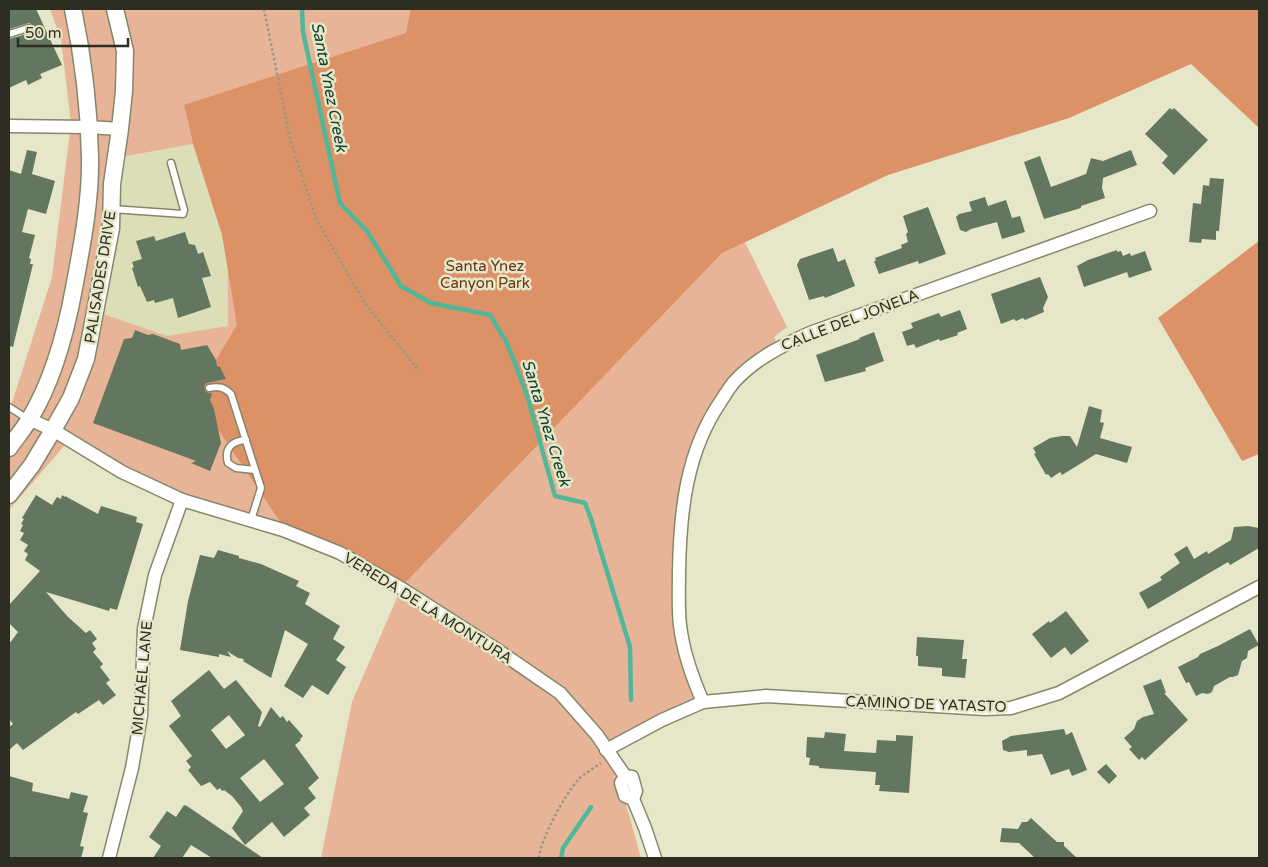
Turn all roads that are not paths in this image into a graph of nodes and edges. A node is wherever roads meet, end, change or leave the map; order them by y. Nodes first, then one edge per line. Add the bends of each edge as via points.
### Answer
1 (74, 9) edge
2 (115, 9) edge
3 (28, 28) dead end
4 (9, 34) edge
5 (9, 126) edge
6 (88, 126) junction
7 (120, 129) junction
8 (171, 163) dead end
9 (111, 209) junction
10 (1150, 211) dead end
11 (209, 388) dead end
12 (9, 407) edge
13 (29, 419) junction
14 (53, 430) junction
15 (246, 440) junction
16 (9, 448) edge
17 (255, 470) junction
18 (9, 495) edge
19 (182, 500) junction
20 (251, 520) junction
21 (1259, 587) edge
22 (703, 702) junction
23 (606, 750) junction
24 (109, 858) edge
25 (655, 858) edge

1 - 6 street, PALISADES DRIVE
2 - 7 street, PALISADES DRIVE via 125,51
3 - 4 lane
5 - 6 street
6 - 7 street
6 - 13 street, PALISADES DRIVE via 87,211 70,310 48,382
7 - 9 street, PALISADES DRIVE
8 - 9 lane via 183,214
9 - 14 street, PALISADES DRIVE via 111,228 86,359 71,398
10 - 22 street, CALLE DEL JONELA via 810,333 779,346 753,363 732,384 712,413 698,442 684,497 678,604 691,676
11 - 15 lane via 218,386 231,394
12 - 13 lane
13 - 14 street, VEREDA DE LA MONTURA
13 - 16 street, PALISADES DRIVE
14 - 18 street, PALISADES DRIVE
14 - 19 street, VEREDA DE LA MONTURA via 122,472
15 - 17 lane
15 - 17 lane via 229,446 228,463 236,468
17 - 20 lane via 261,488
19 - 20 street, VEREDA DE LA MONTURA
19 - 24 street, MICHAEL LANE via 155,575 144,629 139,725 132,768
20 - 23 street, VEREDA DE LA MONTURA via 340,553 493,647 560,693
21 - 22 street, CAMINO DE YATASTO via 1059,694 1011,708 766,696
22 - 23 street, CAMINO DE YATASTO
23 - 25 street, VEREDA DE LA MONTURA via 625,776 632,777 636,792 633,799

